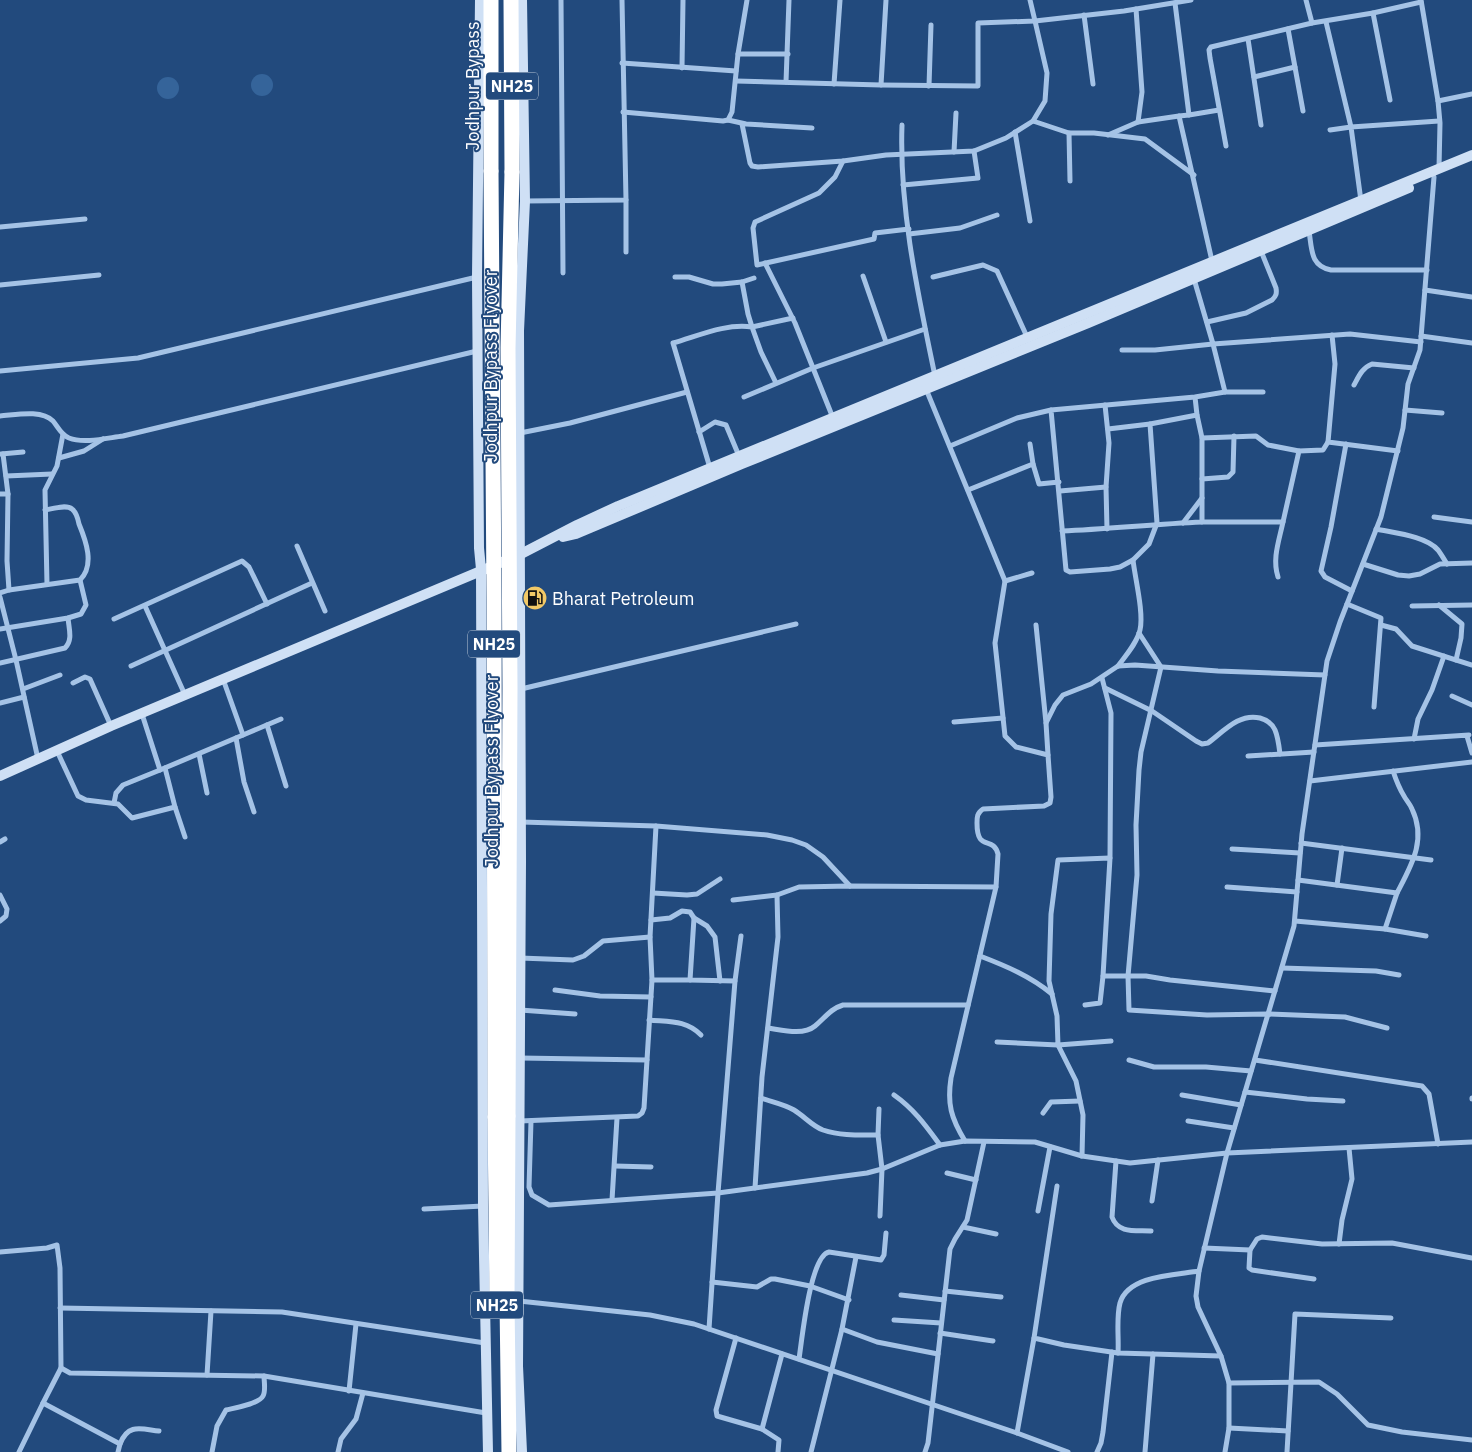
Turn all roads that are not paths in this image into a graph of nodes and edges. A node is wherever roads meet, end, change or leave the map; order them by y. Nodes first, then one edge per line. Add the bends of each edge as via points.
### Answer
1 (480, 0) edge
2 (491, 0) edge
3 (511, 0) edge
4 (522, 0) edge
5 (561, 0) edge
6 (622, 0) edge
7 (684, 0) edge
8 (747, 0) edge
9 (789, 0) edge
10 (840, 0) edge
11 (886, 0) edge
12 (1030, 0) edge
13 (1191, 0) edge
14 (1306, 0) edge
15 (1421, 1) edge
16 (1175, 3) junction
17 (1136, 9) junction
18 (1373, 13) junction
19 (1084, 16) junction
20 (1035, 21) junction
21 (1326, 22) junction
22 (1312, 23) junction
23 (931, 25) dead end
24 (1288, 29) junction
25 (1248, 39) junction
26 (738, 54) junction
27 (788, 54) junction
28 (622, 63) junction
29 (1295, 67) junction
30 (682, 68) junction
31 (736, 71) junction
32 (1254, 77) junction
33 (736, 81) junction
34 (786, 82) junction
35 (834, 84) junction
36 (1094, 84) dead end
37 (881, 85) junction
38 (928, 86) junction
39 (1472, 94) edge
40 (1390, 100) dead end
41 (1438, 101) junction
42 (1219, 110) junction
43 (1303, 111) dead end
44 (623, 112) junction
45 (956, 113) dead end
46 (1189, 115) junction
47 (1179, 116) junction
48 (728, 120) junction
49 (1033, 121) junction
50 (1440, 121) junction
51 (1138, 122) junction
52 (742, 124) junction
53 (902, 125) dead end
54 (1261, 125) dead end
55 (1351, 127) junction
56 (812, 128) dead end
57 (1330, 130) dead end
58 (1015, 132) junction
59 (1069, 133) junction
60 (1107, 135) junction
61 (1226, 146) dead end
62 (974, 151) junction
63 (954, 152) junction
64 (901, 154) junction
65 (1472, 155) edge
66 (843, 161) junction
67 (1472, 162) edge
68 (491, 171) joint
69 (1437, 172) junction
70 (1194, 175) junction
71 (1070, 181) dead end
72 (903, 185) junction
73 (626, 200) junction
74 (1361, 200) junction
75 (525, 201) junction
76 (563, 202) junction
77 (997, 215) dead end
78 (85, 219) dead end
79 (1030, 221) dead end
80 (0, 227) edge
81 (1309, 231) junction
82 (909, 232) junction
83 (1261, 251) junction
84 (626, 252) dead end
85 (1212, 262) junction
86 (765, 263) junction
87 (1427, 270) junction
88 (563, 273) dead end
89 (99, 275) dead end
90 (863, 276) dead end
91 (477, 277) junction
92 (675, 277) dead end
93 (933, 277) dead end
94 (754, 278) dead end
95 (1194, 279) junction
96 (742, 282) junction
97 (0, 285) edge
98 (1425, 290) junction
99 (1472, 297) edge
100 (792, 318) junction
101 (1207, 322) junction
102 (752, 327) junction
103 (925, 329) junction
104 (1332, 335) junction
105 (1028, 339) junction
106 (1421, 339) junction
107 (886, 342) junction
108 (1472, 343) edge
109 (1213, 344) junction
110 (1122, 350) dead end
111 (477, 351) junction
112 (813, 368) junction
113 (1414, 368) junction
114 (0, 371) edge
115 (936, 380) junction
116 (776, 383) junction
117 (1354, 385) dead end
118 (926, 389) junction
119 (687, 392) junction
120 (1224, 392) junction
121 (1263, 392) dead end
122 (744, 397) dead end
123 (1195, 398) junction
124 (1105, 405) junction
125 (1051, 410) junction
126 (1405, 410) junction
127 (1442, 413) dead end
128 (1198, 415) junction
129 (0, 416) edge
130 (833, 418) junction
131 (1150, 424) junction
132 (1108, 429) junction
133 (699, 432) junction
134 (520, 433) junction
135 (63, 434) junction
136 (1234, 436) junction
137 (106, 438) junction
138 (1202, 438) junction
139 (1328, 442) junction
140 (1030, 444) dead end
141 (1346, 444) junction
142 (950, 446) junction
143 (1299, 451) junction
144 (1398, 451) junction
145 (23, 452) dead end
146 (1, 454) edge
147 (739, 456) junction
148 (59, 458) junction
149 (1033, 464) junction
150 (710, 468) junction
151 (52, 474) junction
152 (6, 476) junction
153 (1202, 479) junction
154 (1058, 482) junction
155 (1106, 487) junction
156 (968, 490) junction
157 (1060, 491) junction
158 (0, 494) edge
159 (8, 494) junction
160 (1202, 497) junction
161 (45, 510) junction
162 (1434, 518) dead end
163 (1202, 522) junction
164 (1283, 522) junction
165 (1472, 522) edge
166 (1157, 523) junction
167 (1183, 523) junction
168 (0, 525) edge
169 (7, 525) junction
170 (1107, 529) junction
171 (1376, 529) junction
172 (1062, 531) junction
173 (549, 540) junction
174 (297, 546) dead end
175 (519, 555) junction
176 (1133, 560) junction
177 (0, 561) edge
178 (7, 561) junction
179 (1472, 563) edge
180 (1363, 564) junction
181 (1447, 564) junction
182 (481, 569) junction
183 (1032, 573) dead end
184 (1278, 577) dead end
185 (80, 580) junction
186 (1005, 581) junction
187 (312, 583) junction
188 (47, 584) junction
189 (9, 590) junction
190 (1352, 592) junction
191 (0, 593) edge
192 (0, 597) edge
193 (267, 604) junction
194 (1347, 604) junction
195 (1439, 605) junction
196 (1472, 605) edge
197 (145, 606) junction
198 (1412, 606) dead end
199 (325, 611) dead end
200 (68, 618) junction
201 (114, 619) dead end
202 (796, 624) dead end
203 (1036, 625) dead end
204 (1381, 625) junction
205 (7, 627) junction
206 (0, 629) edge
207 (1139, 633) junction
208 (164, 650) junction
209 (1444, 656) junction
210 (16, 660) junction
211 (1456, 660) junction
212 (0, 663) edge
213 (131, 666) dead end
214 (1118, 666) junction
215 (1472, 666) edge
216 (1161, 667) junction
217 (1325, 674) junction
218 (60, 675) dead end
219 (1102, 678) junction
220 (223, 679) junction
221 (73, 683) dead end
222 (23, 688) junction
223 (1105, 688) junction
224 (520, 690) junction
225 (185, 695) junction
226 (1452, 696) dead end
227 (24, 697) junction
228 (0, 703) edge
229 (1472, 704) edge
230 (1374, 708) dead end
231 (1152, 711) junction
232 (142, 714) junction
233 (1003, 718) junction
234 (281, 719) dead end
235 (954, 722) dead end
236 (1046, 723) junction
237 (267, 725) junction
238 (111, 726) junction
239 (1470, 734) edge
240 (244, 735) junction
241 (236, 738) junction
242 (1414, 739) junction
243 (1315, 745) junction
244 (57, 750) junction
245 (1314, 752) junction
246 (1472, 753) edge
247 (199, 754) junction
248 (1280, 754) junction
249 (1048, 755) junction
250 (1248, 756) dead end
251 (38, 759) junction
252 (1472, 762) edge
253 (162, 769) junction
254 (1393, 771) junction
255 (0, 776) edge
256 (1310, 782) junction
257 (286, 786) dead end
258 (207, 793) dead end
259 (114, 802) junction
260 (175, 807) junction
261 (254, 812) dead end
262 (521, 822) junction
263 (656, 826) junction
264 (185, 837) dead end
265 (1301, 843) junction
266 (1342, 848) junction
267 (1232, 849) dead end
268 (1300, 853) junction
269 (1110, 858) junction
270 (1415, 858) junction
271 (1431, 860) dead end
272 (720, 879) dead end
273 (1298, 880) junction
274 (1337, 885) junction
275 (850, 886) junction
276 (1227, 887) dead end
277 (996, 888) junction
278 (1297, 892) junction
279 (1397, 893) junction
280 (653, 894) junction
281 (0, 895) edge
282 (777, 895) junction
283 (733, 900) dead end
284 (694, 918) junction
285 (651, 920) junction
286 (0, 921) edge
287 (1295, 921) junction
288 (1385, 929) junction
289 (650, 936) junction
290 (741, 936) dead end
291 (1426, 936) dead end
292 (980, 956) junction
293 (520, 958) junction
294 (1282, 968) junction
295 (1399, 975) dead end
296 (1103, 976) junction
297 (1128, 976) junction
298 (652, 980) junction
299 (690, 980) junction
300 (720, 981) junction
301 (736, 981) junction
302 (555, 990) dead end
303 (1275, 992) junction
304 (1053, 994) junction
305 (651, 996) junction
306 (968, 1005) junction
307 (1085, 1005) dead end
308 (520, 1010) junction
309 (574, 1014) dead end
310 (1268, 1014) junction
311 (649, 1020) junction
312 (768, 1028) junction
313 (1387, 1028) dead end
314 (701, 1035) dead end
315 (1111, 1041) dead end
316 (997, 1042) dead end
317 (1058, 1045) junction
318 (520, 1058) junction
319 (647, 1060) junction
320 (1129, 1060) dead end
321 (1255, 1060) junction
322 (1251, 1071) junction
323 (1245, 1092) junction
324 (894, 1095) dead end
325 (1182, 1095) dead end
326 (761, 1098) junction
327 (1080, 1101) junction
328 (1343, 1101) dead end
329 (1241, 1106) junction
330 (879, 1109) dead end
331 (1043, 1113) dead end
332 (508, 1118) junction
333 (617, 1118) junction
334 (531, 1121) junction
335 (1188, 1121) dead end
336 (1234, 1128) junction
337 (878, 1135) junction
338 (520, 1139) junction
339 (965, 1141) junction
340 (483, 1142) junction
341 (984, 1142) junction
342 (1472, 1142) edge
343 (1438, 1144) junction
344 (940, 1145) junction
345 (1050, 1147) junction
346 (1349, 1148) junction
347 (1227, 1153) junction
348 (1082, 1156) junction
349 (502, 1159) junction
350 (1158, 1160) junction
351 (1116, 1161) junction
352 (615, 1166) junction
353 (651, 1167) dead end
354 (882, 1169) junction
355 (947, 1173) dead end
356 (976, 1180) junction
357 (1057, 1186) dead end
358 (755, 1188) junction
359 (718, 1193) junction
360 (612, 1200) junction
361 (1152, 1200) dead end
362 (483, 1206) junction
363 (424, 1209) dead end
364 (1038, 1211) dead end
365 (880, 1216) dead end
366 (964, 1227) junction
367 (1151, 1231) dead end
368 (886, 1233) dead end
369 (996, 1234) dead end
370 (1339, 1244) junction
371 (1204, 1248) junction
372 (1250, 1250) junction
373 (0, 1252) edge
374 (856, 1257) junction
375 (1472, 1258) edge
376 (1199, 1271) junction
377 (1314, 1279) dead end
378 (712, 1282) junction
379 (810, 1286) junction
380 (945, 1291) junction
381 (901, 1295) dead end
382 (1001, 1297) dead end
383 (849, 1300) junction
384 (944, 1300) junction
385 (518, 1301) junction
386 (60, 1308) junction
387 (210, 1311) junction
388 (1391, 1318) dead end
389 (894, 1320) dead end
390 (941, 1323) junction
391 (356, 1324) junction
392 (842, 1328) junction
393 (709, 1329) junction
394 (940, 1333) junction
395 (736, 1338) junction
396 (1034, 1338) junction
397 (993, 1341) dead end
398 (485, 1343) junction
399 (1112, 1352) junction
400 (1118, 1353) junction
401 (782, 1354) junction
402 (938, 1354) junction
403 (1152, 1354) junction
404 (1221, 1356) junction
405 (799, 1359) junction
406 (60, 1368) junction
407 (831, 1370) junction
408 (207, 1375) junction
409 (264, 1376) junction
410 (1229, 1383) junction
411 (1291, 1383) junction
412 (349, 1390) junction
413 (363, 1393) junction
414 (43, 1403) junction
415 (933, 1404) junction
416 (486, 1413) junction
417 (1229, 1428) junction
418 (762, 1429) junction
419 (159, 1431) dead end
420 (1288, 1431) junction
421 (1017, 1433) junction
422 (1472, 1440) edge
423 (120, 1444) junction
424 (19, 1452) edge
425 (118, 1452) edge
426 (212, 1452) edge
427 (338, 1452) edge
428 (488, 1452) edge
429 (499, 1452) edge
430 (509, 1452) edge
431 (522, 1452) edge
432 (778, 1452) edge
433 (811, 1452) edge
434 (925, 1452) edge
435 (1067, 1452) edge
436 (1097, 1452) edge
437 (1145, 1452) edge
438 (1226, 1452) edge
439 (1287, 1452) edge

1 - 91 street
2 - 68 highway, Jodhpur Bypass / NH25
3 - 332 highway, Jodhpur Bypass Flyover / NH25, bridge
4 - 75 street
5 - 76 street
6 - 28 street
7 - 30 street
8 - 26 street
9 - 27 street
10 - 35 street
11 - 37 street
12 - 20 street
13 - 16 street
14 - 22 street
15 - 18 street
15 - 41 street
16 - 17 street
16 - 46 street
17 - 19 street
17 - 51 street via 1142,92
18 - 21 street
18 - 40 street
19 - 20 street
19 - 36 street
20 - 38 street via 978,23 978,86
20 - 49 street via 1047,73 1045,101
21 - 22 street
21 - 55 street
22 - 24 street
23 - 38 street
24 - 25 street
24 - 29 street
25 - 32 street
25 - 42 street via 1209,50
26 - 27 street
26 - 31 street
27 - 34 street
28 - 30 street
28 - 44 street
29 - 32 street
29 - 43 street
30 - 31 street
31 - 33 street
32 - 54 street
33 - 34 street
33 - 48 street
34 - 35 street
35 - 37 street
37 - 38 street
39 - 41 street
41 - 50 street
42 - 46 street
42 - 61 street
44 - 48 street
44 - 73 street
45 - 63 street
46 - 47 street
47 - 51 street
47 - 70 street
48 - 52 street
49 - 58 street
49 - 59 street
50 - 55 street
50 - 69 street
51 - 60 street
52 - 56 street
52 - 66 street via 750,163 755,167
53 - 64 street
55 - 57 street
55 - 74 street
58 - 62 street
58 - 79 street
59 - 60 street
59 - 71 street
60 - 70 street via 1145,139
62 - 63 street
62 - 72 street via 978,178
63 - 64 street
64 - 66 street
64 - 72 street
65 - 69 street
66 - 86 street via 835,177 819,193 755,222 757,264
67 - 69 street
68 - 332 highway, Jodhpur Bypass Flyover / NH25, bridge via 494,589
69 - 74 street
69 - 81 street
69 - 87 street
70 - 85 street
72 - 82 street
73 - 76 street
73 - 84 street
74 - 85 street
75 - 76 street
75 - 134 street via 519,331
76 - 88 street
77 - 82 street via 960,228
78 - 80 street
81 - 83 street
81 - 87 street via 1313,258 1324,269
82 - 86 street via 875,233 874,240
82 - 103 street
83 - 95 street
83 - 101 street via 1276,288 1275,297 1246,313
85 - 105 street
86 - 100 street
87 - 98 street
89 - 97 street
90 - 107 street
91 - 111 street
91 - 114 street via 138,358
92 - 96 street via 690,277 713,284
93 - 105 street via 983,265 998,270
94 - 96 street
95 - 101 street
95 - 115 street
96 - 102 street
98 - 99 street
98 - 106 street
100 - 102 street
100 - 112 street
101 - 109 street
102 - 116 street
102 - 119 street via 719,329 673,343
103 - 107 street
103 - 115 street
104 - 106 street
104 - 109 street
104 - 139 street via 1335,364
105 - 115 street
106 - 108 street
106 - 113 street
107 - 112 street
109 - 110 street
109 - 120 street
111 - 137 street
111 - 182 street
112 - 116 street
112 - 130 street
113 - 117 street via 1372,364 1362,371
113 - 126 street via 1408,384
115 - 118 street
115 - 130 street
116 - 122 street
118 - 142 street
118 - 173 street via 576,534
119 - 133 street
119 - 134 street
120 - 121 street
120 - 123 street
123 - 124 street
123 - 128 street
124 - 125 street
124 - 132 street
125 - 142 street via 1018,418
125 - 154 street
126 - 127 street
126 - 144 street
128 - 131 street
128 - 138 street
129 - 135 street via 42,416 53,421
130 - 147 street
131 - 132 street
131 - 166 street
132 - 155 street
133 - 147 street via 715,422 726,425
133 - 150 street
134 - 175 street
135 - 137 street via 77,439
135 - 148 street
136 - 138 street
136 - 143 street via 1256,436 1268,445
136 - 153 street via 1231,476
137 - 148 street via 84,451
138 - 153 street
139 - 141 street
139 - 143 street via 1323,450
140 - 149 street
141 - 144 street
141 - 190 street via 1321,571 1325,577
142 - 156 street
143 - 164 street
144 - 171 street
145 - 146 street
146 - 152 street
147 - 150 street
148 - 151 street
149 - 154 street via 1039,484
149 - 156 street
150 - 173 street via 593,517
151 - 152 street
151 - 161 street via 45,490
152 - 159 street
153 - 160 street
154 - 157 street
155 - 157 street
155 - 170 street
156 - 186 street
157 - 172 street
158 - 159 street
159 - 169 street
160 - 163 street
160 - 167 street
161 - 185 street via 67,507 74,511 87,550 87,570
161 - 188 street
162 - 165 street
163 - 164 street
163 - 167 street
164 - 184 street via 1276,558
166 - 167 street
166 - 170 street
166 - 176 street via 1150,544
168 - 169 street
169 - 178 street
170 - 172 street
171 - 180 street
171 - 181 street via 1422,540 1438,550
172 - 176 street via 1066,570 1070,572 1110,569
173 - 175 street
174 - 187 street
175 - 182 street
175 - 224 street
176 - 207 street via 1140,614
177 - 178 street
178 - 189 street
179 - 181 street
180 - 181 street via 1409,576
180 - 190 street
182 - 220 street
182 - 340 street
183 - 186 street
185 - 188 street
185 - 200 street via 85,610
186 - 233 street via 995,643
187 - 193 street
187 - 199 street
188 - 189 street
189 - 191 street
190 - 194 street
192 - 205 street
193 - 197 street via 249,567 242,561
193 - 208 street
194 - 204 street via 1381,618
194 - 217 street
195 - 196 street
195 - 198 street
195 - 211 street via 1462,624
197 - 201 street
197 - 208 street
200 - 205 street
200 - 210 street via 70,638 65,648
202 - 224 street
203 - 236 street
204 - 209 street via 1396,629 1412,646
204 - 230 street
205 - 206 street
205 - 210 street
207 - 214 street
207 - 216 street
208 - 213 street
208 - 225 street
209 - 211 street
209 - 242 street via 1418,719
210 - 212 street
210 - 222 street
211 - 215 street
214 - 216 street
214 - 219 street
216 - 217 street
216 - 231 street
217 - 243 street
218 - 222 street
219 - 223 street
219 - 236 street via 1063,695
220 - 225 street
220 - 240 street
221 - 238 street via 86,677 90,679
222 - 227 street
223 - 231 street
223 - 269 street via 1111,713
224 - 262 street
225 - 232 street
226 - 229 street
227 - 228 street
227 - 251 street
231 - 248 street via 1202,744 1238,720 1248,717 1264,719 1276,732
231 - 297 street via 1139,770 1137,874
232 - 238 street
232 - 253 street
233 - 235 street
233 - 249 street via 1010,742
234 - 237 street
236 - 249 street
237 - 240 street
237 - 257 street
238 - 244 street
239 - 242 street
239 - 246 street
240 - 241 street
241 - 247 street
241 - 261 street via 244,782
242 - 243 street
243 - 245 street
244 - 251 street
244 - 259 street via 78,796 86,800
245 - 248 street
245 - 256 street
247 - 253 street
247 - 258 street
248 - 250 street
249 - 277 street via 1051,797 1047,806 983,809 977,815 977,836 998,851
251 - 255 street
252 - 254 street
253 - 259 street via 123,785
253 - 260 street
254 - 256 street
254 - 270 street via 1417,820
256 - 265 street
259 - 260 street via 135,819
260 - 264 street
262 - 263 street
262 - 293 street
263 - 275 street via 792,840 823,857
263 - 280 street
265 - 266 street
265 - 268 street
266 - 270 street
266 - 274 street
267 - 268 street
268 - 273 street
269 - 296 street
269 - 304 street via 1058,860 1051,914 1049,981
270 - 271 street
270 - 279 street
272 - 280 street via 697,894
273 - 274 street
273 - 278 street
274 - 279 street
275 - 277 street
275 - 282 street via 799,887
276 - 278 street
277 - 292 street
278 - 287 street
279 - 288 street
280 - 285 street
281 - 286 street via 7,909 6,916
282 - 283 street
282 - 312 street via 778,937
284 - 285 street via 687,910 670,918
284 - 299 street
284 - 300 street via 707,926 714,937
285 - 289 street
287 - 288 street
287 - 294 street
288 - 291 street
289 - 293 street via 604,941 573,960
289 - 298 street
290 - 301 street
292 - 304 street via 1036,980
292 - 306 street
293 - 308 street
294 - 295 street via 1376,971
294 - 303 street
296 - 297 street
296 - 307 street via 1100,1003
297 - 303 street
297 - 310 street via 1129,1010 1207,1015
298 - 299 street
298 - 305 street
299 - 300 street
300 - 301 street
301 - 359 street
302 - 305 street via 600,996
303 - 310 street
304 - 317 street
305 - 311 street
306 - 312 street via 843,1005 834,1008 806,1031
306 - 339 street via 948,1095 950,1109
308 - 309 street
308 - 318 street
310 - 313 street via 1345,1017
310 - 321 street
311 - 314 street via 682,1023
311 - 319 street
312 - 326 street
315 - 317 street
316 - 317 street
317 - 327 street via 1076,1081
318 - 319 street
318 - 332 street
319 - 333 street via 642,1113
320 - 322 street via 1154,1067 1206,1066
321 - 322 street
321 - 343 street via 1422,1086 1429,1094
322 - 323 street
323 - 328 street
323 - 329 street
324 - 344 street via 921,1118
325 - 329 street
326 - 337 street via 791,1109 826,1131 843,1135
326 - 358 street
327 - 331 street via 1052,1102
327 - 348 street via 1084,1115
329 - 336 street
330 - 337 street
332 - 334 street
332 - 338 street
332 - 349 highway, Jodhpur Bypass Flyover / NH25
333 - 334 street
333 - 352 street
334 - 360 street via 529,1187 532,1194 550,1205
335 - 336 street
336 - 347 street
337 - 354 street
338 - 349 highway
338 - 385 street
339 - 341 street
339 - 344 street
340 - 349 highway
340 - 362 street
341 - 345 street via 1035,1142
341 - 356 street
342 - 343 street
343 - 346 street
344 - 354 street
345 - 348 street
345 - 364 street
346 - 347 street
346 - 370 street via 1352,1179
347 - 350 street
347 - 371 street
348 - 351 street
349 - 429 highway, NH25
349 - 430 highway, NH25
350 - 351 street
350 - 361 street
351 - 367 street via 1112,1217 1115,1224 1128,1230
352 - 353 street
352 - 360 street
354 - 358 street
354 - 365 street
355 - 356 street
356 - 366 street
357 - 396 street
358 - 359 street
359 - 360 street
359 - 378 street
362 - 363 street
362 - 398 street
366 - 369 street
366 - 380 street via 950,1249
368 - 374 street via 881,1260
370 - 372 street via 1262,1237
370 - 375 street via 1392,1243
371 - 372 street
371 - 376 street
372 - 377 street via 1248,1263 1252,1270
373 - 386 street via 57,1245
374 - 379 street via 825,1253
374 - 383 street
376 - 400 street via 1148,1279 1126,1293 1119,1308
376 - 404 street via 1198,1307
378 - 379 street via 757,1287 773,1278
378 - 393 street
379 - 383 street
379 - 405 street
380 - 382 street
380 - 384 street
381 - 384 street
383 - 392 street
384 - 390 street
385 - 393 street via 650,1315
385 - 431 street
386 - 387 street
386 - 406 street
387 - 391 street via 282,1312
387 - 408 street
388 - 411 street via 1295,1314
389 - 390 street
390 - 394 street
391 - 398 street
391 - 412 street
392 - 402 street via 877,1342
392 - 407 street
393 - 395 street
394 - 397 street
394 - 402 street
395 - 401 street
395 - 418 street via 717,1416
396 - 399 street
396 - 421 street
398 - 416 street
399 - 400 street
399 - 436 street via 1103,1432
400 - 403 street
401 - 405 street
401 - 418 street
402 - 415 street
403 - 404 street
403 - 437 street
404 - 410 street
405 - 407 street
406 - 408 street via 70,1373
406 - 414 street
407 - 415 street
407 - 433 street
408 - 409 street
409 - 412 street
409 - 426 street via 262,1398 226,1410 217,1426
410 - 411 street
410 - 417 street
411 - 420 street
411 - 422 street via 1319,1382 1374,1428
412 - 413 street
413 - 416 street
413 - 427 street via 356,1419 341,1439
414 - 423 street
414 - 424 street
415 - 421 street
415 - 434 street
416 - 428 street
417 - 420 street
417 - 438 street
418 - 432 street via 778,1440
419 - 423 street via 134,1428 126,1432
420 - 439 street
421 - 435 street
423 - 425 street

